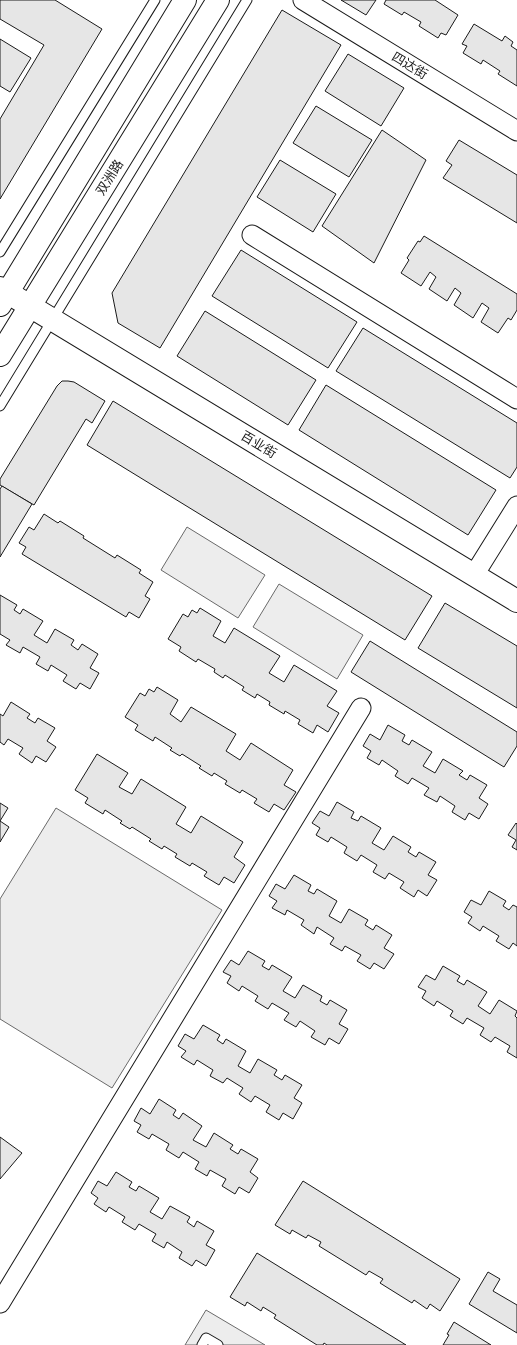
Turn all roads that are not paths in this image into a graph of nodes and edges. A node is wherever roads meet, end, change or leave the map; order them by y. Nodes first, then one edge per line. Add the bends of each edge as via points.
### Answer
1 (156, 0) edge
2 (185, 0) edge
3 (218, 0) edge
4 (247, 0) edge
5 (303, 0) edge
6 (517, 130) edge
7 (252, 235) dead end
8 (0, 252) edge
9 (2, 296) edge
10 (30, 306) junction
11 (53, 320) junction
12 (0, 355) edge
13 (517, 399) edge
14 (0, 406) edge
15 (517, 506) edge
16 (474, 575) junction
17 (517, 601) edge
18 (362, 708) dead end
19 (0, 1303) edge
20 (202, 1345) edge
21 (218, 1345) edge

1 - 8 lane
2 - 9 main road, 双洲路
3 - 10 main road, 双洲路
4 - 11 lane
5 - 6 street, 四达街
7 - 13 street
9 - 10 main road, 百业街
10 - 11 main road, 百业街
10 - 12 main road, 双洲路
11 - 14 lane
11 - 16 main road, 百业街
15 - 16 street
16 - 17 main road, 百业街
18 - 19 street
20 - 21 lane via 206,1338

